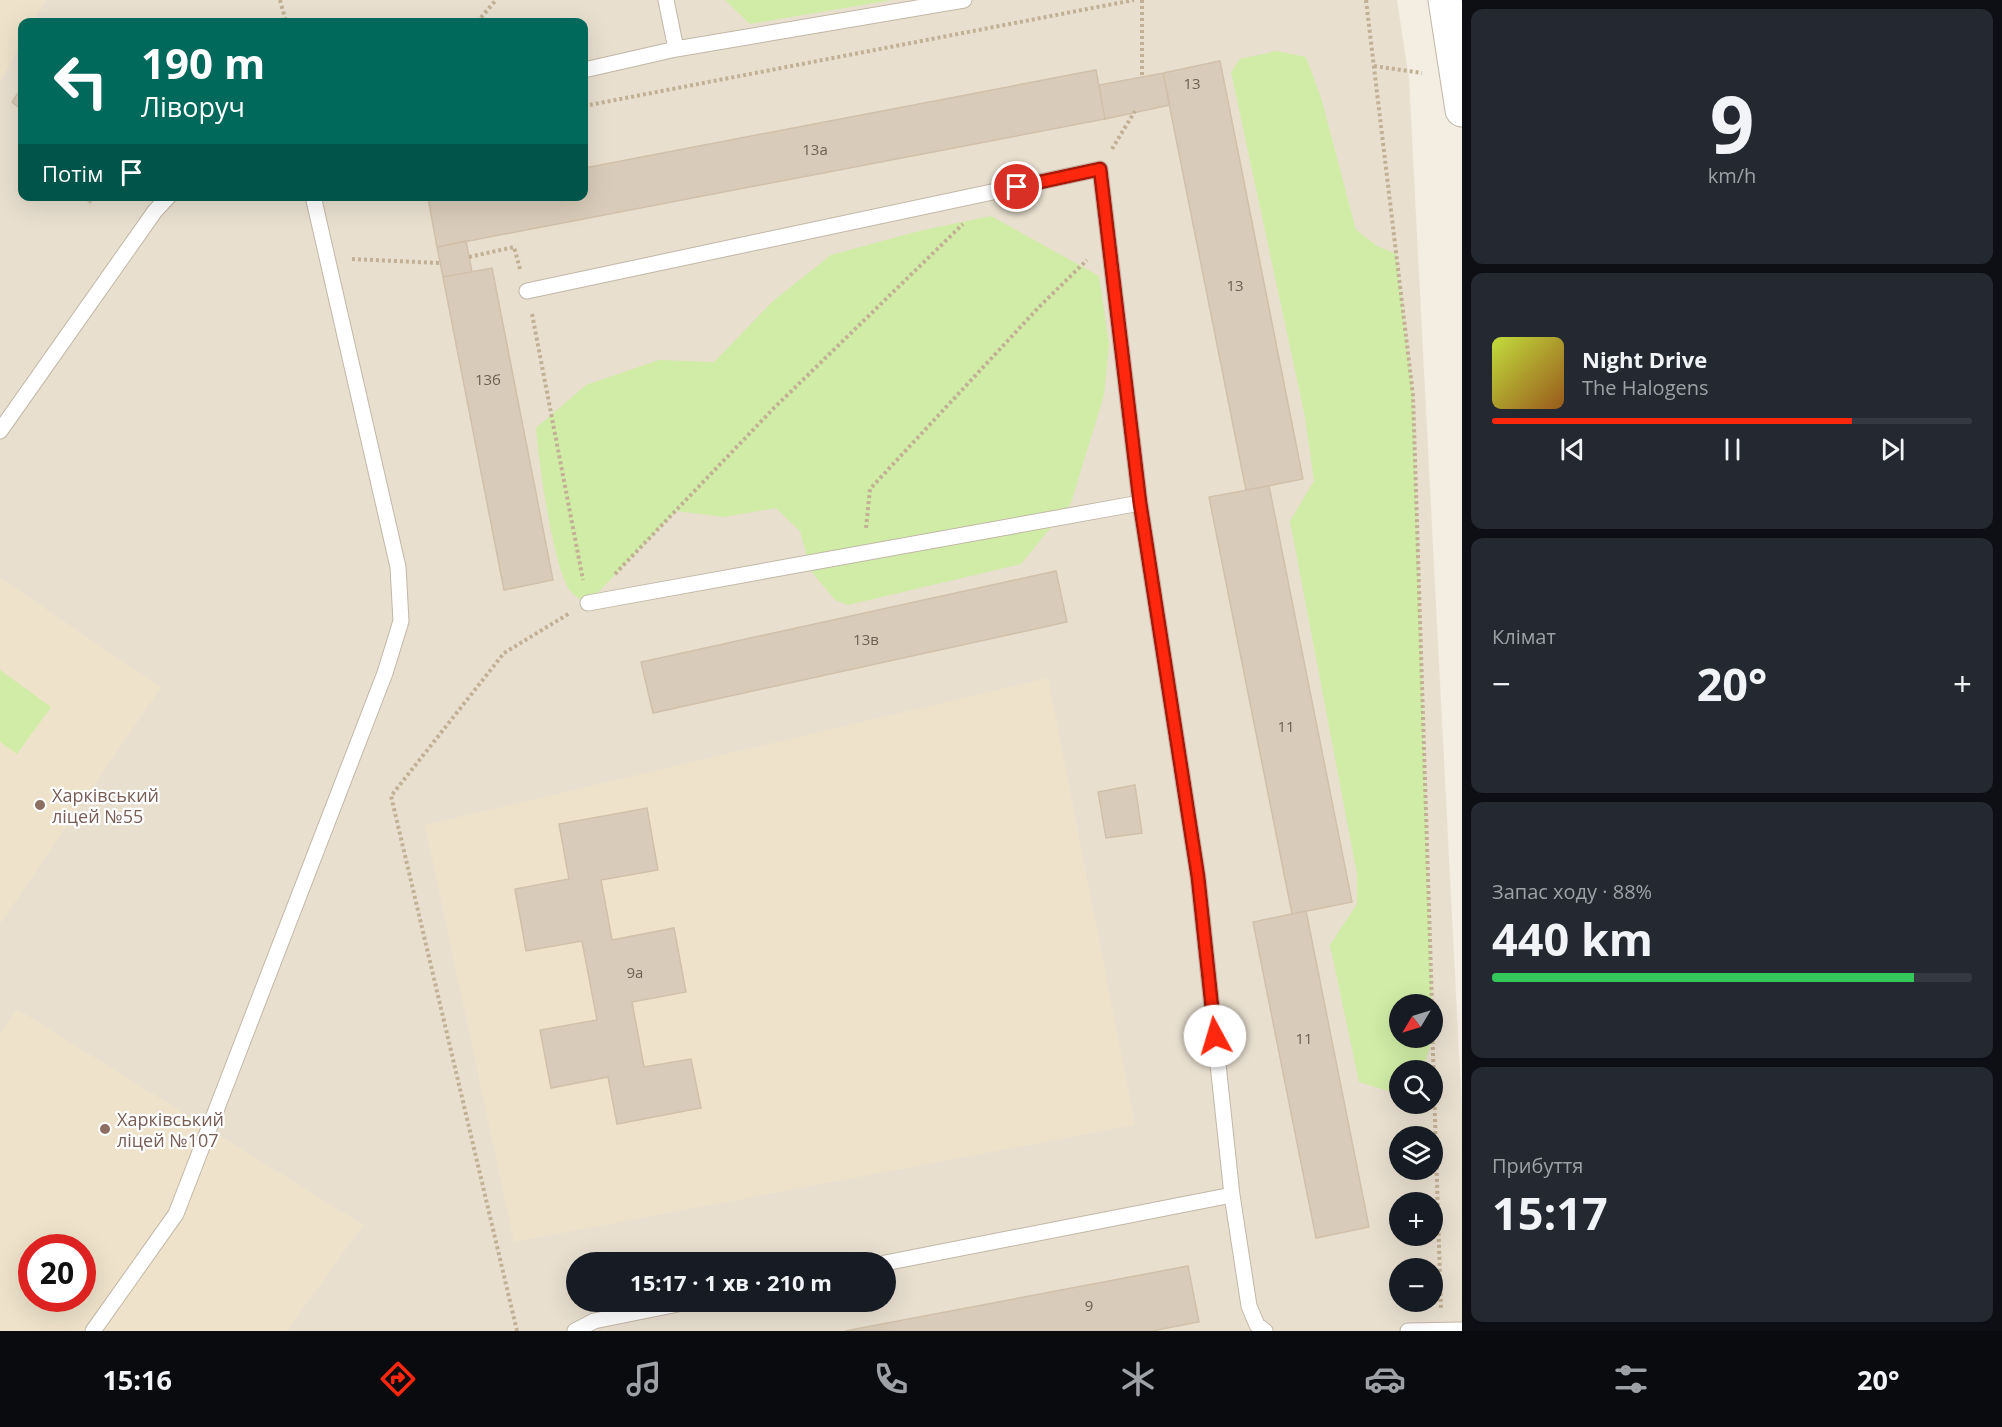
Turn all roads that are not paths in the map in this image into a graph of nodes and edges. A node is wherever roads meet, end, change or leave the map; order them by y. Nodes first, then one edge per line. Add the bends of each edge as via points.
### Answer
1 (666, 0) edge
2 (964, 0) edge
3 (1445, 0) edge
4 (676, 49) junction
5 (588, 69) edge
6 (1462, 111) edge
7 (164, 201) edge
8 (314, 201) edge
9 (527, 291) road end
10 (0, 431) edge
11 (1140, 503) junction
12 (588, 603) road end
13 (1232, 1195) junction
14 (896, 1261) edge
15 (639, 1312) edge
16 (1441, 1330) edge
17 (1462, 1330) edge
18 (93, 1331) edge
19 (575, 1331) edge
20 (1265, 1331) edge
21 (1408, 1331) edge

1 - 4 lane
2 - 4 lane
3 - 6 street
4 - 5 lane
7 - 10 lane
8 - 18 lane via 398,567 401,621 385,674 176,1214
9 - 11 lane via 1100,169
11 - 12 lane
11 - 13 lane via 1198,877
13 - 14 lane
13 - 20 lane via 1249,1306 1257,1325
15 - 19 lane via 594,1321
16 - 17 lane
16 - 21 lane

